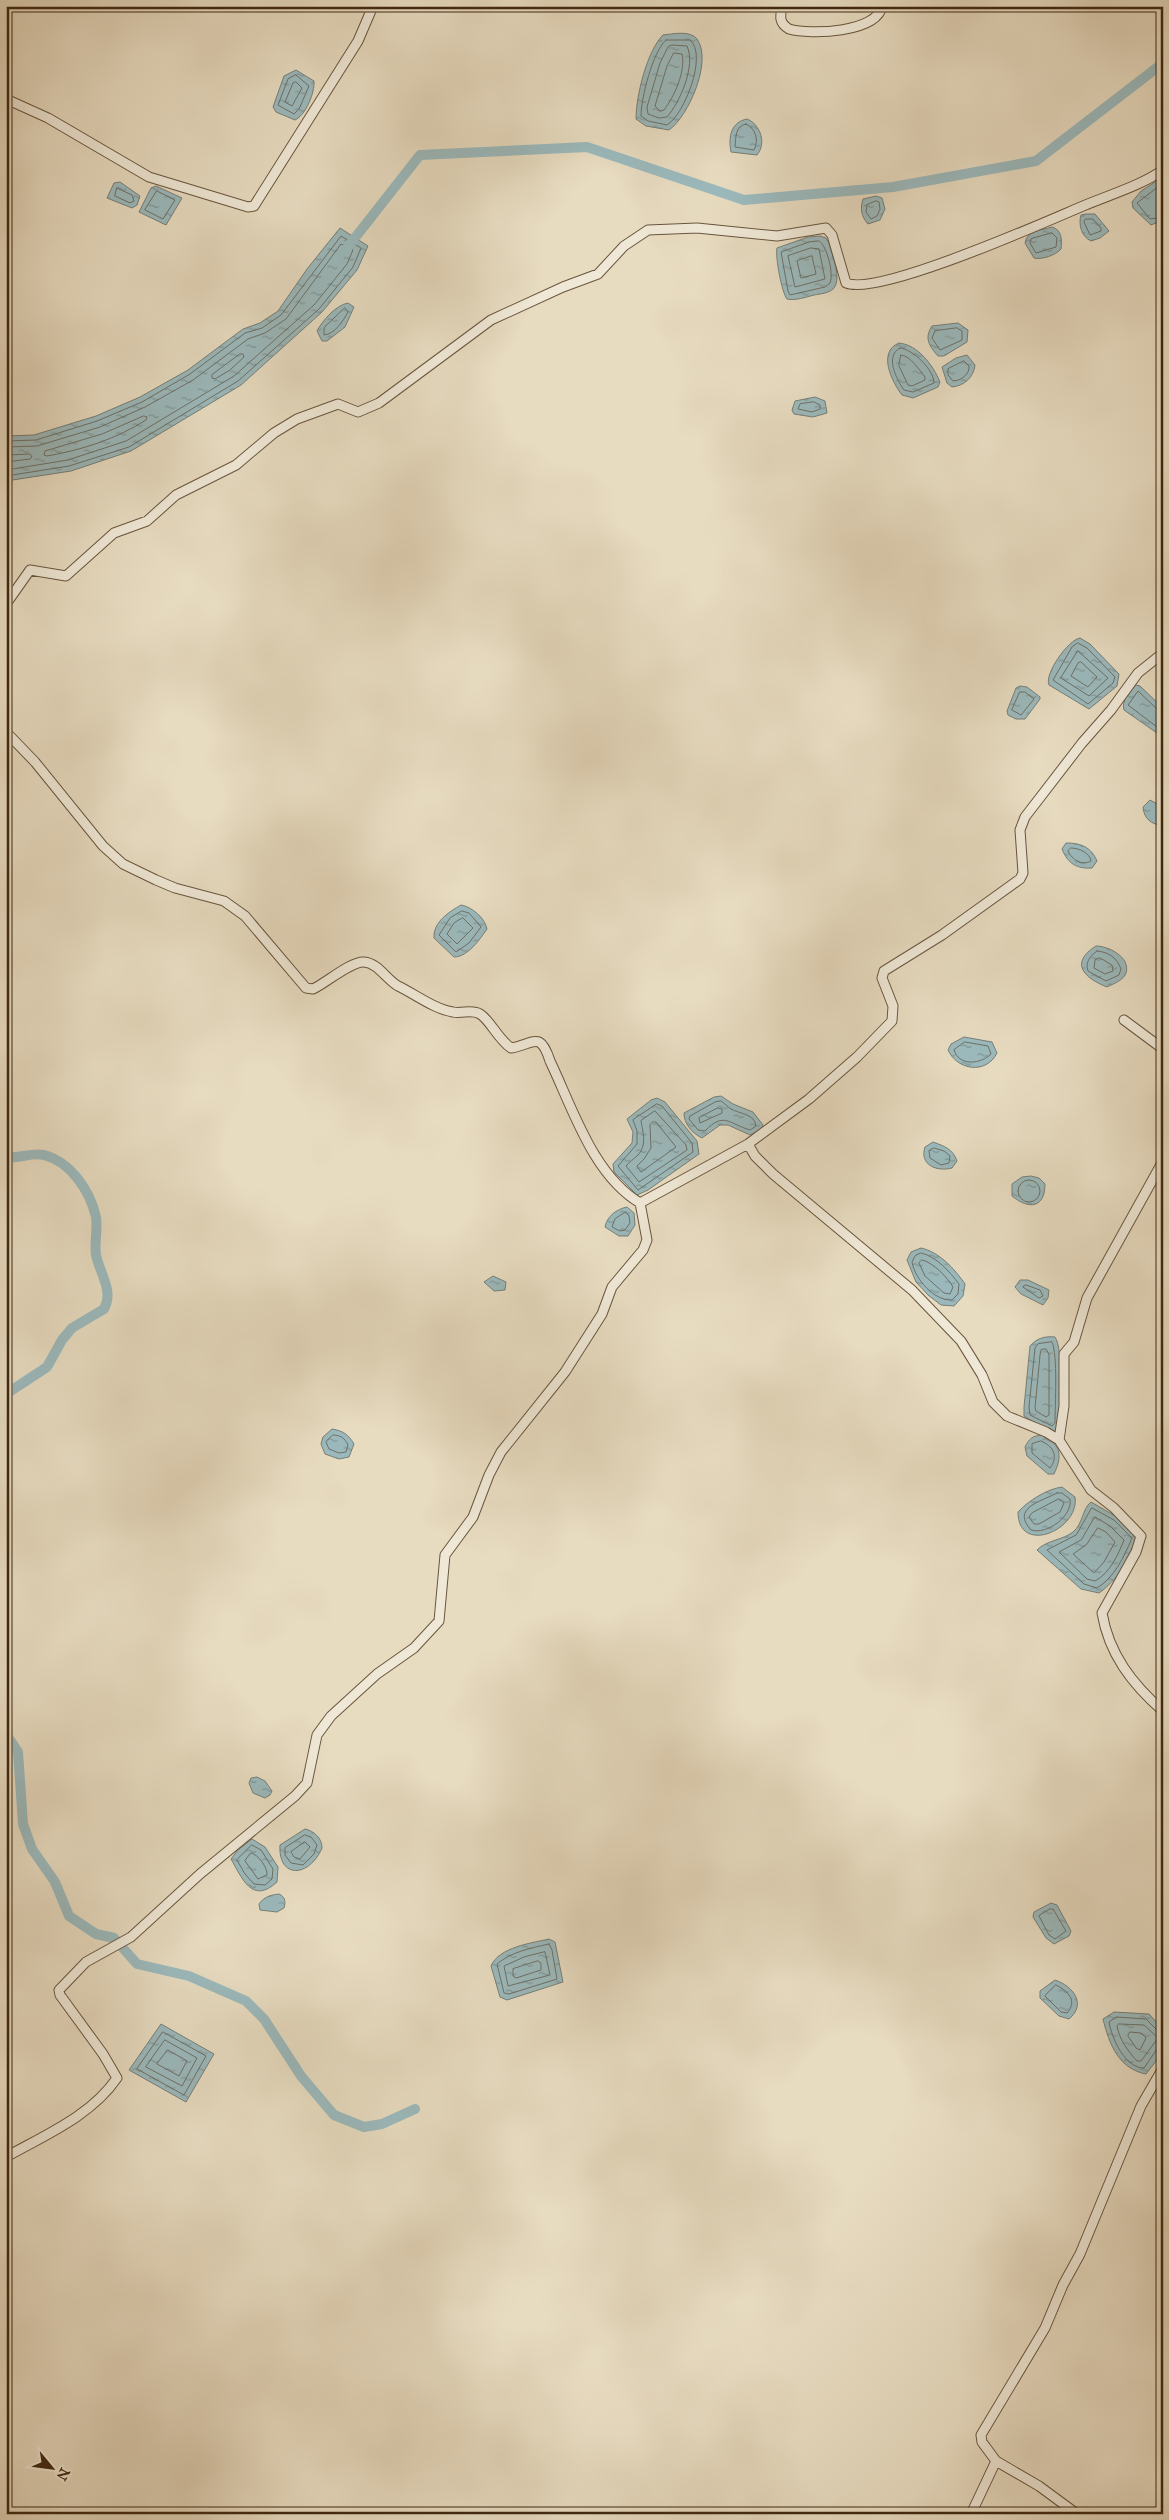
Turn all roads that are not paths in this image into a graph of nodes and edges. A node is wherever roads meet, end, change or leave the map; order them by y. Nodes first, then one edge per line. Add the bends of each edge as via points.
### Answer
1 (373, 6) edge
2 (782, 6) edge
3 (882, 6) edge
4 (6, 99) edge
5 (1163, 170) edge
6 (6, 604) edge
7 (1163, 653) edge
8 (6, 732) edge
9 (1124, 1020) dead end
10 (1163, 1050) edge
11 (748, 1144) junction
12 (1163, 1161) edge
13 (640, 1203) junction
14 (1059, 1440) junction
15 (1163, 1711) edge
16 (1163, 2068) edge
17 (6, 2157) edge
18 (996, 2461) junction
19 (971, 2514) edge
20 (1078, 2514) edge

1 - 4 street via 358,41 254,206 248,207 149,177 48,118
2 - 3 street via 780,18 789,29 831,32 870,21
5 - 6 street via 979,250 910,274 858,283 846,282 832,235 826,228 777,236 697,228 648,230 624,246 598,274 491,320 379,402 358,412 338,404 297,418 236,465 176,495 147,521 114,533 66,576 30,570
7 - 11 street via 1138,673 1025,817 1020,830 1023,873 1020,879 942,935 884,971 882,978 893,1006 892,1021 857,1057
8 - 13 street via 35,762 103,846 123,864 175,888 224,901 245,916 306,988 318,987 348,967 362,962 374,965 392,983 434,1004 455,1013 480,1014 503,1043 511,1048 536,1040 541,1042 597,1162 625,1194
9 - 10 street
11 - 13 street
11 - 14 street via 773,1174 876,1258 961,1341 982,1375 993,1402 1007,1416
12 - 14 street via 1087,1298 1074,1342 1064,1354 1064,1406
13 - 17 street via 647,1240 643,1250 612,1287 602,1314 565,1372 501,1452 473,1517 445,1555 439,1621 414,1648 377,1674 331,1716 317,1735 308,1783 295,1796 131,1937 86,1962 67,1980 59,1990 60,1995 117,2078 107,2093 72,2120
14 - 15 street via 1091,1490 1141,1536 1136,1552 1102,1613 1116,1658 1138,1689
16 - 18 street via 1141,2106 1080,2254 1044,2328 981,2435 982,2442
18 - 19 street
18 - 20 street

